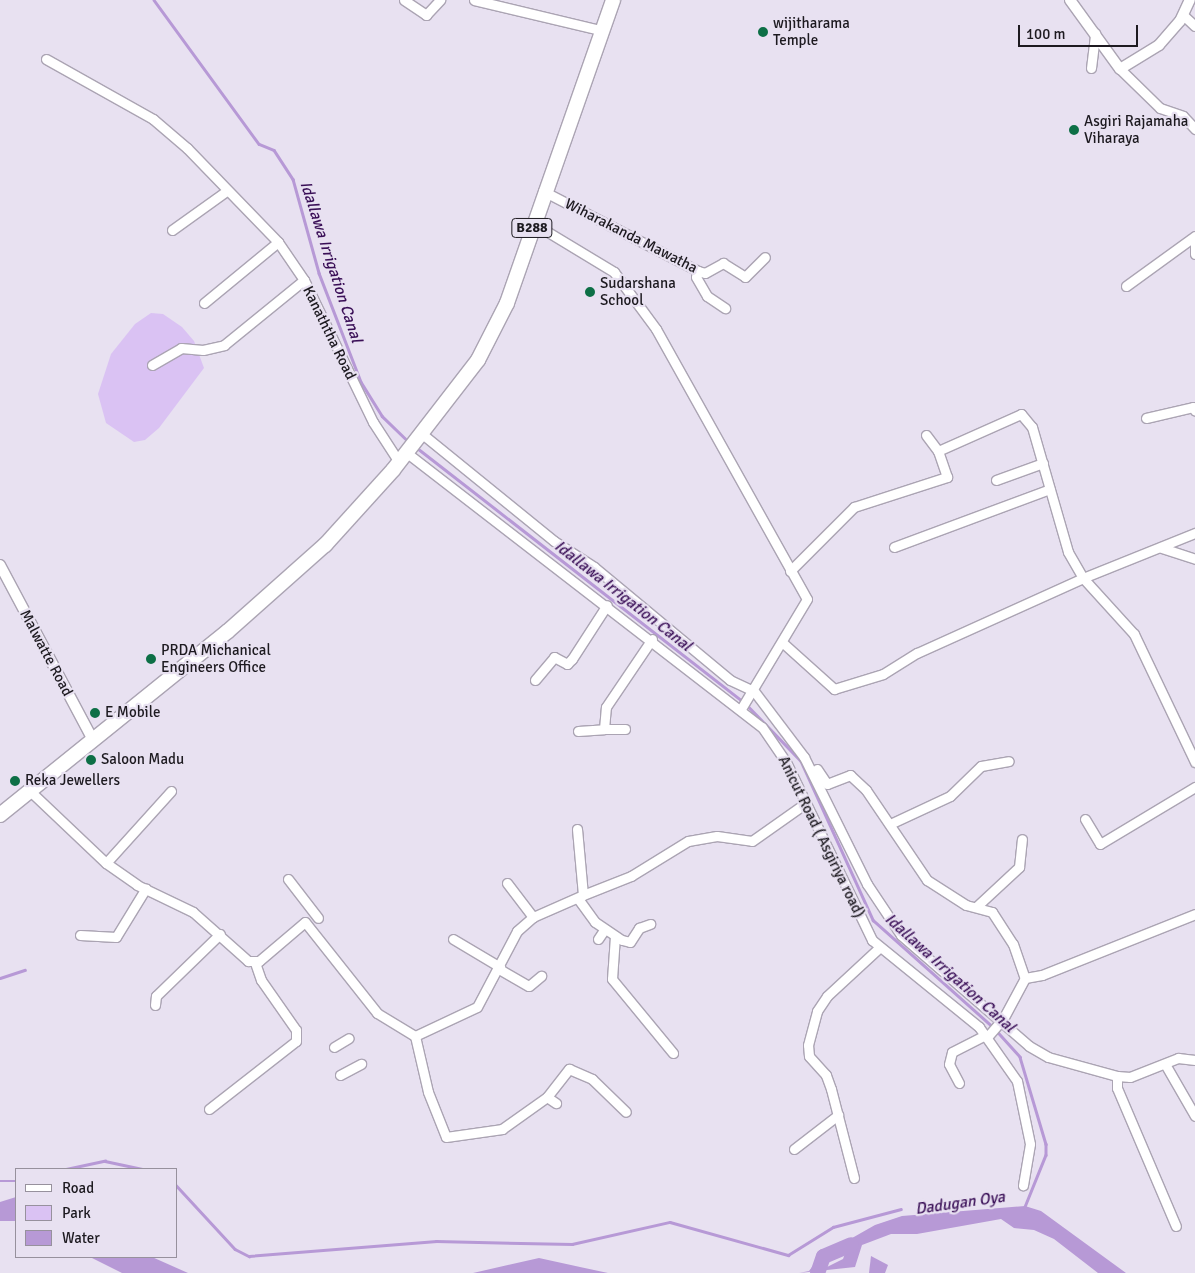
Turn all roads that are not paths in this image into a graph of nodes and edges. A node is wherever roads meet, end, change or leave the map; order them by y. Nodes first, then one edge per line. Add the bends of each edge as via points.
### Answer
1 (404, 0) edge
2 (440, 0) edge
3 (474, 0) edge
4 (613, 0) edge
5 (1070, 0) edge
6 (1190, 0) edge
7 (1183, 15) junction
8 (1195, 26) edge
9 (600, 30) junction
10 (1095, 33) junction
11 (46, 59) dead end
12 (1091, 68) dead end
13 (1120, 69) junction
14 (1195, 129) edge
15 (543, 191) junction
16 (225, 192) junction
17 (533, 223) junction
18 (172, 230) dead end
19 (1194, 237) edge
20 (278, 242) junction
21 (1195, 254) edge
22 (765, 257) dead end
23 (698, 271) junction
24 (304, 280) junction
25 (1126, 286) dead end
26 (204, 303) dead end
27 (725, 308) dead end
28 (152, 365) dead end
29 (1195, 411) edge
30 (1146, 418) dead end
31 (421, 433) junction
32 (926, 435) dead end
33 (1044, 444) dead end
34 (938, 451) junction
35 (403, 457) junction
36 (1042, 460) junction
37 (996, 480) dead end
38 (1050, 489) junction
39 (1195, 532) edge
40 (894, 547) dead end
41 (1162, 548) junction
42 (1195, 559) edge
43 (0, 565) edge
44 (790, 571) junction
45 (1082, 578) junction
46 (607, 605) junction
47 (652, 639) junction
48 (783, 643) junction
49 (535, 680) dead end
50 (754, 691) junction
51 (744, 705) junction
52 (604, 729) junction
53 (625, 730) dead end
54 (788, 730) junction
55 (578, 731) dead end
56 (93, 740) junction
57 (1008, 761) dead end
58 (1195, 762) edge
59 (1195, 787) edge
60 (30, 791) junction
61 (171, 791) dead end
62 (803, 805) junction
63 (0, 815) edge
64 (1085, 819) dead end
65 (890, 824) junction
66 (577, 829) dead end
67 (1022, 839) dead end
68 (106, 863) junction
69 (288, 879) dead end
70 (507, 883) dead end
71 (146, 888) junction
72 (581, 898) junction
73 (976, 908) junction
74 (1195, 914) edge
75 (533, 917) junction
76 (318, 918) dead end
77 (650, 924) dead end
78 (604, 930) junction
79 (220, 934) junction
80 (80, 935) dead end
81 (615, 936) junction
82 (453, 939) dead end
83 (598, 939) dead end
84 (880, 947) junction
85 (255, 963) junction
86 (499, 968) junction
87 (541, 976) dead end
88 (1025, 978) junction
89 (155, 1005) dead end
90 (1001, 1022) junction
91 (989, 1034) junction
92 (414, 1036) junction
93 (349, 1038) dead end
94 (334, 1047) dead end
95 (672, 1054) dead end
96 (1195, 1060) edge
97 (362, 1064) dead end
98 (1165, 1064) junction
99 (340, 1075) dead end
100 (1117, 1076) junction
101 (959, 1083) dead end
102 (546, 1097) junction
103 (556, 1104) dead end
104 (209, 1109) dead end
105 (626, 1112) dead end
106 (838, 1115) junction
107 (1195, 1116) edge
108 (794, 1149) dead end
109 (854, 1178) dead end
110 (1023, 1185) dead end
111 (1176, 1226) dead end

1 - 2 street via 426,15
3 - 9 street
4 - 9 main road, B288
5 - 10 street
6 - 7 street
7 - 8 street
7 - 13 street via 1146,57
9 - 15 main road, B288
10 - 12 street
10 - 13 street
11 - 16 street via 153,119 187,148
13 - 14 street via 1160,108 1183,116
15 - 17 main road, B288
15 - 23 street, Wiharakanda Mawatha
16 - 18 street
16 - 20 street
17 - 31 main road, B288 via 490,342
17 - 44 street via 614,272 671,351
19 - 21 street
19 - 25 street
20 - 24 street
20 - 26 street
22 - 23 street, Wiharakanda Mawatha via 745,277 723,263 705,273
23 - 27 street via 696,277 707,296
24 - 28 street, Kanaththa Road via 224,345 203,350 181,348
24 - 35 street, Kanaththa Road via 373,422
29 - 30 street via 1193,407
31 - 35 main road, B288
31 - 50 street via 554,541 594,567 730,680
32 - 34 street
33 - 36 street
34 - 36 street via 1021,414 1032,427
34 - 44 street via 947,477 854,507
35 - 46 street, Anicut Road ( Asgiriya road)
35 - 56 main road, B288 via 331,539 281,586
36 - 37 street
36 - 38 street
38 - 40 street
38 - 45 street via 1068,552
39 - 41 street
41 - 42 street
41 - 45 street via 1148,549
43 - 56 street, Malwatte Road
44 - 48 street via 807,599
45 - 48 street via 917,654 883,674 834,689
45 - 58 street via 1134,634
46 - 47 street, Anicut Road ( Asgiriya road)
46 - 49 street via 572,659 567,664 554,657
47 - 51 street, Anicut Road ( Asgiriya road)
47 - 52 street via 606,707
48 - 50 street
50 - 51 street
50 - 54 street
51 - 62 street, Anicut Road ( Asgiriya road) via 776,746
52 - 53 street
52 - 55 street
54 - 65 street via 827,784 850,775
54 - 90 street via 842,826 868,884 901,935
56 - 60 main road, B288
57 - 65 street via 988,762 950,796
59 - 64 street via 1100,844
60 - 63 main road, B288
60 - 68 street
61 - 68 street
62 - 72 street via 752,841 717,836 688,841 631,876
62 - 84 street, Anicut Road ( Asgiriya road) via 872,940
65 - 73 street via 927,880
66 - 72 street
67 - 73 street via 1019,867
68 - 71 street
69 - 76 street
70 - 75 street
71 - 79 street via 193,912
71 - 80 street via 116,937
72 - 75 street
72 - 78 street
73 - 88 street via 992,912 1014,944
74 - 88 street via 1042,976
75 - 86 street via 517,932
77 - 81 street via 639,928 630,942
78 - 81 street
78 - 83 street
79 - 85 street
79 - 89 street via 156,996
81 - 95 street via 612,979
82 - 86 street
84 - 91 street, Anicut Road ( Asgiriya road)
84 - 106 street via 827,996 810,1028 809,1056 826,1075
85 - 92 street via 305,922 377,1013
85 - 104 street via 261,980 296,1030 296,1041
86 - 87 street via 529,986
86 - 92 street via 477,1007 453,1022
88 - 90 street
90 - 91 street
90 - 100 street via 1029,1046 1048,1057
91 - 101 street via 952,1052 949,1064
91 - 110 street, Anicut Road ( Asgiriya road) via 1017,1081 1030,1144
92 - 102 street via 428,1092 446,1137 502,1129
93 - 94 street
96 - 98 street via 1178,1058
97 - 99 street
98 - 100 street via 1130,1077
98 - 107 street
100 - 111 street via 1118,1088
102 - 103 street
102 - 105 street via 569,1069 592,1079
106 - 108 street
106 - 109 street

